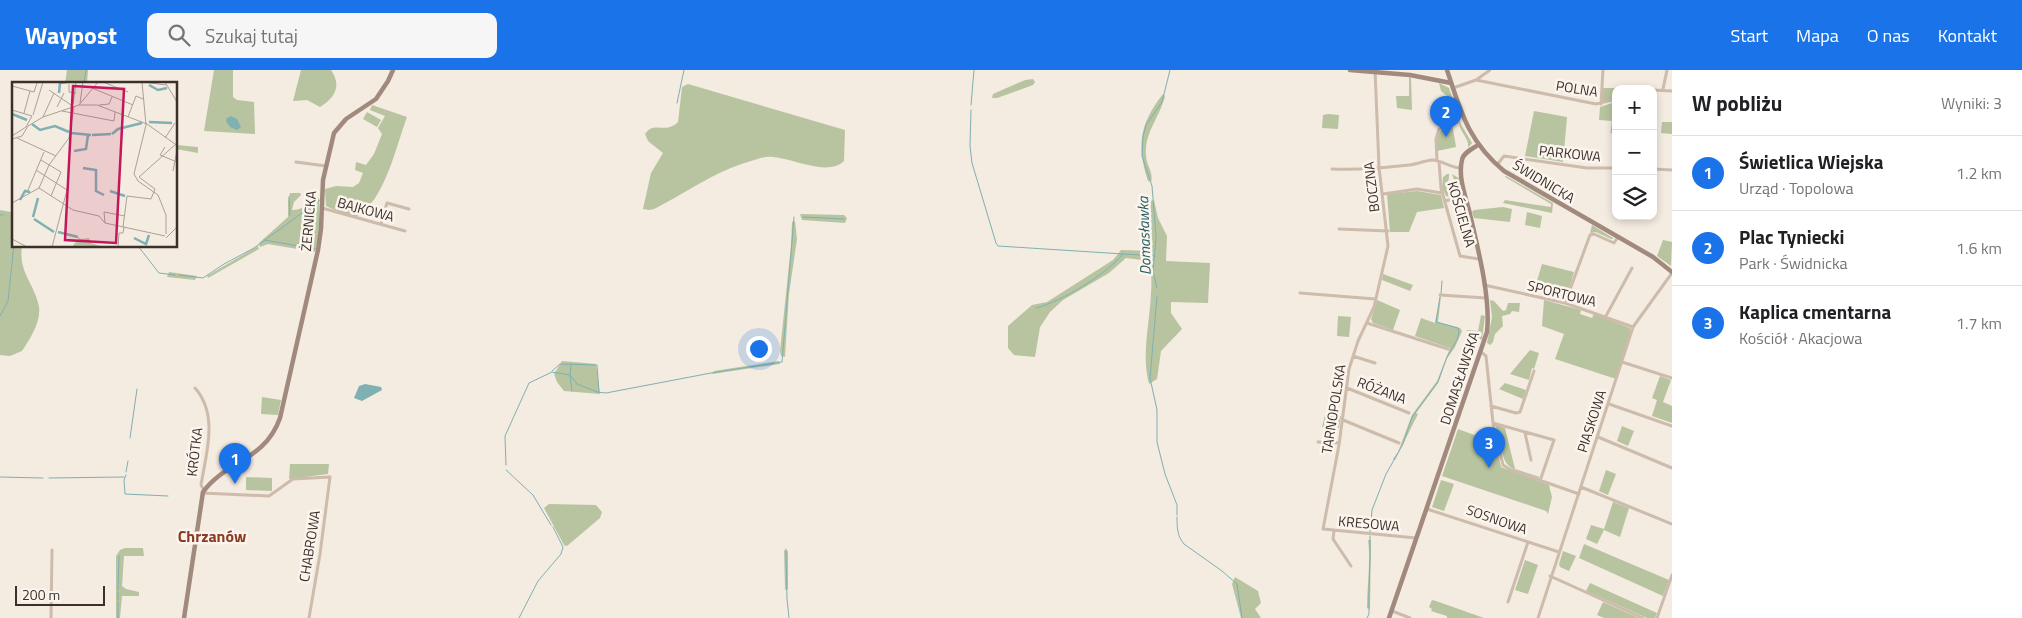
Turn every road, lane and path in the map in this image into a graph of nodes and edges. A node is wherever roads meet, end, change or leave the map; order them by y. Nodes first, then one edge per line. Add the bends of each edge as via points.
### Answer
1 (393, 70) edge
2 (1350, 70) edge
3 (1447, 70) edge
4 (1490, 70) edge
5 (1603, 70) edge
6 (1666, 70) edge
7 (1375, 71) edge
8 (1476, 80) junction
9 (1452, 86) junction
10 (1663, 89) junction
11 (1657, 90) edge
12 (1672, 91) edge
13 (1612, 101) edge
14 (1601, 104) junction
15 (1453, 122) dead end
16 (1478, 144) junction
17 (1438, 161) junction
18 (296, 162) dead end
19 (1497, 165) junction
20 (326, 166) junction
21 (1380, 167) junction
22 (1462, 168) junction
23 (1612, 168) edge
24 (1332, 169) dead end
25 (1657, 169) edge
26 (1672, 170) edge
27 (1442, 193) junction
28 (1383, 194) junction
29 (1465, 196) junction
30 (1445, 201) junction
31 (322, 208) junction
32 (409, 209) dead end
33 (381, 224) junction
34 (1339, 229) dead end
35 (405, 231) dead end
36 (1388, 231) junction
37 (1618, 237) junction
38 (1479, 259) junction
39 (1632, 268) dead end
40 (1672, 271) edge
41 (1484, 285) junction
42 (1300, 293) dead end
43 (1440, 295) dead end
44 (1486, 298) junction
45 (1376, 299) junction
46 (1565, 303) junction
47 (1606, 316) junction
48 (1367, 323) junction
49 (1633, 327) junction
50 (1448, 349) dead end
51 (1481, 352) junction
52 (1353, 356) junction
53 (1622, 362) junction
54 (1375, 364) dead end
55 (1534, 371) dead end
56 (1672, 378) edge
57 (195, 388) dead end
58 (1347, 388) junction
59 (1609, 404) junction
60 (1491, 406) junction
61 (1409, 413) dead end
62 (1342, 420) junction
63 (1493, 423) junction
64 (1672, 426) edge
65 (1525, 433) junction
66 (1598, 437) junction
67 (1318, 442) dead end
68 (1339, 443) junction
69 (1399, 443) dead end
70 (1531, 460) dead end
71 (1672, 468) edge
72 (1540, 481) junction
73 (1581, 487) junction
74 (203, 492) junction
75 (1579, 494) junction
76 (1427, 508) junction
77 (1672, 524) edge
78 (1324, 526) joint
79 (1334, 531) junction
80 (1416, 538) junction
81 (1528, 542) junction
82 (52, 550) dead end
83 (1559, 552) junction
84 (1351, 566) dead end
85 (1672, 575) edge
86 (1550, 576) junction
87 (1508, 602) dead end
88 (1391, 611) junction
89 (51, 618) edge
90 (184, 618) edge
91 (309, 618) edge
92 (1389, 618) edge
93 (1410, 618) edge
94 (1538, 618) edge
95 (1643, 618) edge
96 (1657, 618) edge

1 - 20 street, ŻERNICKA via 376,99 338,126
2 - 7 street
3 - 9 street, ŚWIDNICKA
4 - 8 street
5 - 14 street
6 - 10 street
7 - 9 street via 1416,76
7 - 21 street, BOCZNA
8 - 9 street
8 - 14 street, POLNA
9 - 16 street, ŚWIDNICKA via 1465,122
10 - 11 street
10 - 12 street
13 - 14 street, POLNA
15 - 17 street via 1439,129
16 - 19 street, ŚWIDNICKA
16 - 22 street via 1464,155
17 - 21 street, KOŚCIELNA
17 - 22 street, KOŚCIELNA
17 - 27 street, KOŚCIELNA
18 - 20 street
19 - 23 street, PARKOWA via 1504,156 1587,168
19 - 37 street, ŚWIDNICKA
20 - 31 street, ŻERNICKA
21 - 24 street, KOŚCIELNA
21 - 28 street, BOCZNA
22 - 29 street, DOMASŁAWSKA
25 - 26 street
27 - 28 street via 1417,189
27 - 30 street, KOŚCIELNA
28 - 36 street, BOCZNA
29 - 30 street
29 - 38 street, DOMASŁAWSKA
30 - 38 street, KOŚCIELNA via 1460,256
31 - 33 street, BAJKOWA
31 - 74 street, ŻERNICKA via 318,250 277,425 263,445 209,483
32 - 33 street via 387,203
33 - 35 street, BAJKOWA
34 - 36 street
36 - 45 street, BOCZNA via 1388,246
37 - 40 street, ŚWIDNICKA
37 - 46 street via 1614,243 1590,235
38 - 41 street, DOMASŁAWSKA
39 - 47 street
40 - 49 street, PIASKOWA
41 - 44 street, DOMASŁAWSKA
41 - 46 street, SPORTOWA
42 - 45 street
43 - 44 street
44 - 51 street, DOMASŁAWSKA via 1487,326
45 - 48 street, TARNOPOLSKA
46 - 47 street, SPORTOWA
47 - 49 street, SPORTOWA
48 - 50 street
48 - 52 street, TARNOPOLSKA
49 - 53 street, PIASKOWA
51 - 60 street via 1486,356
51 - 76 street, DOMASŁAWSKA
52 - 54 street
52 - 58 street, TARNOPOLSKA
53 - 56 street
53 - 59 street, PIASKOWA
55 - 60 street via 1520,412
57 - 74 street, KRÓTKA via 203,399 209,418 201,485
58 - 61 street, RÓŻANA
58 - 62 street, TARNOPOLSKA
59 - 64 street
59 - 66 street, PIASKOWA
60 - 63 street
62 - 68 street, TARNOPOLSKA
62 - 69 street
63 - 65 street
63 - 72 street via 1504,466
65 - 70 street
65 - 72 street via 1554,440
66 - 71 street
66 - 73 street, PIASKOWA
67 - 68 street
68 - 78 street, TARNOPOLSKA
72 - 75 street
73 - 75 street, PIASKOWA
73 - 77 street
74 - 90 street
74 - 91 street, CHABROWA via 269,496 293,479 330,477
75 - 83 street, PIASKOWA
76 - 80 street, DOMASŁAWSKA
76 - 81 street, SOSNOWA
78 - 79 street, KRESOWA via 1323,529
79 - 80 street, KRESOWA
79 - 84 street via 1333,539
80 - 88 street, DOMASŁAWSKA
81 - 83 street, SOSNOWA
81 - 87 street
82 - 89 street
83 - 86 street, PIASKOWA
85 - 96 street
86 - 94 street, PIASKOWA
86 - 95 street
88 - 92 street, DOMASŁAWSKA
88 - 93 street

